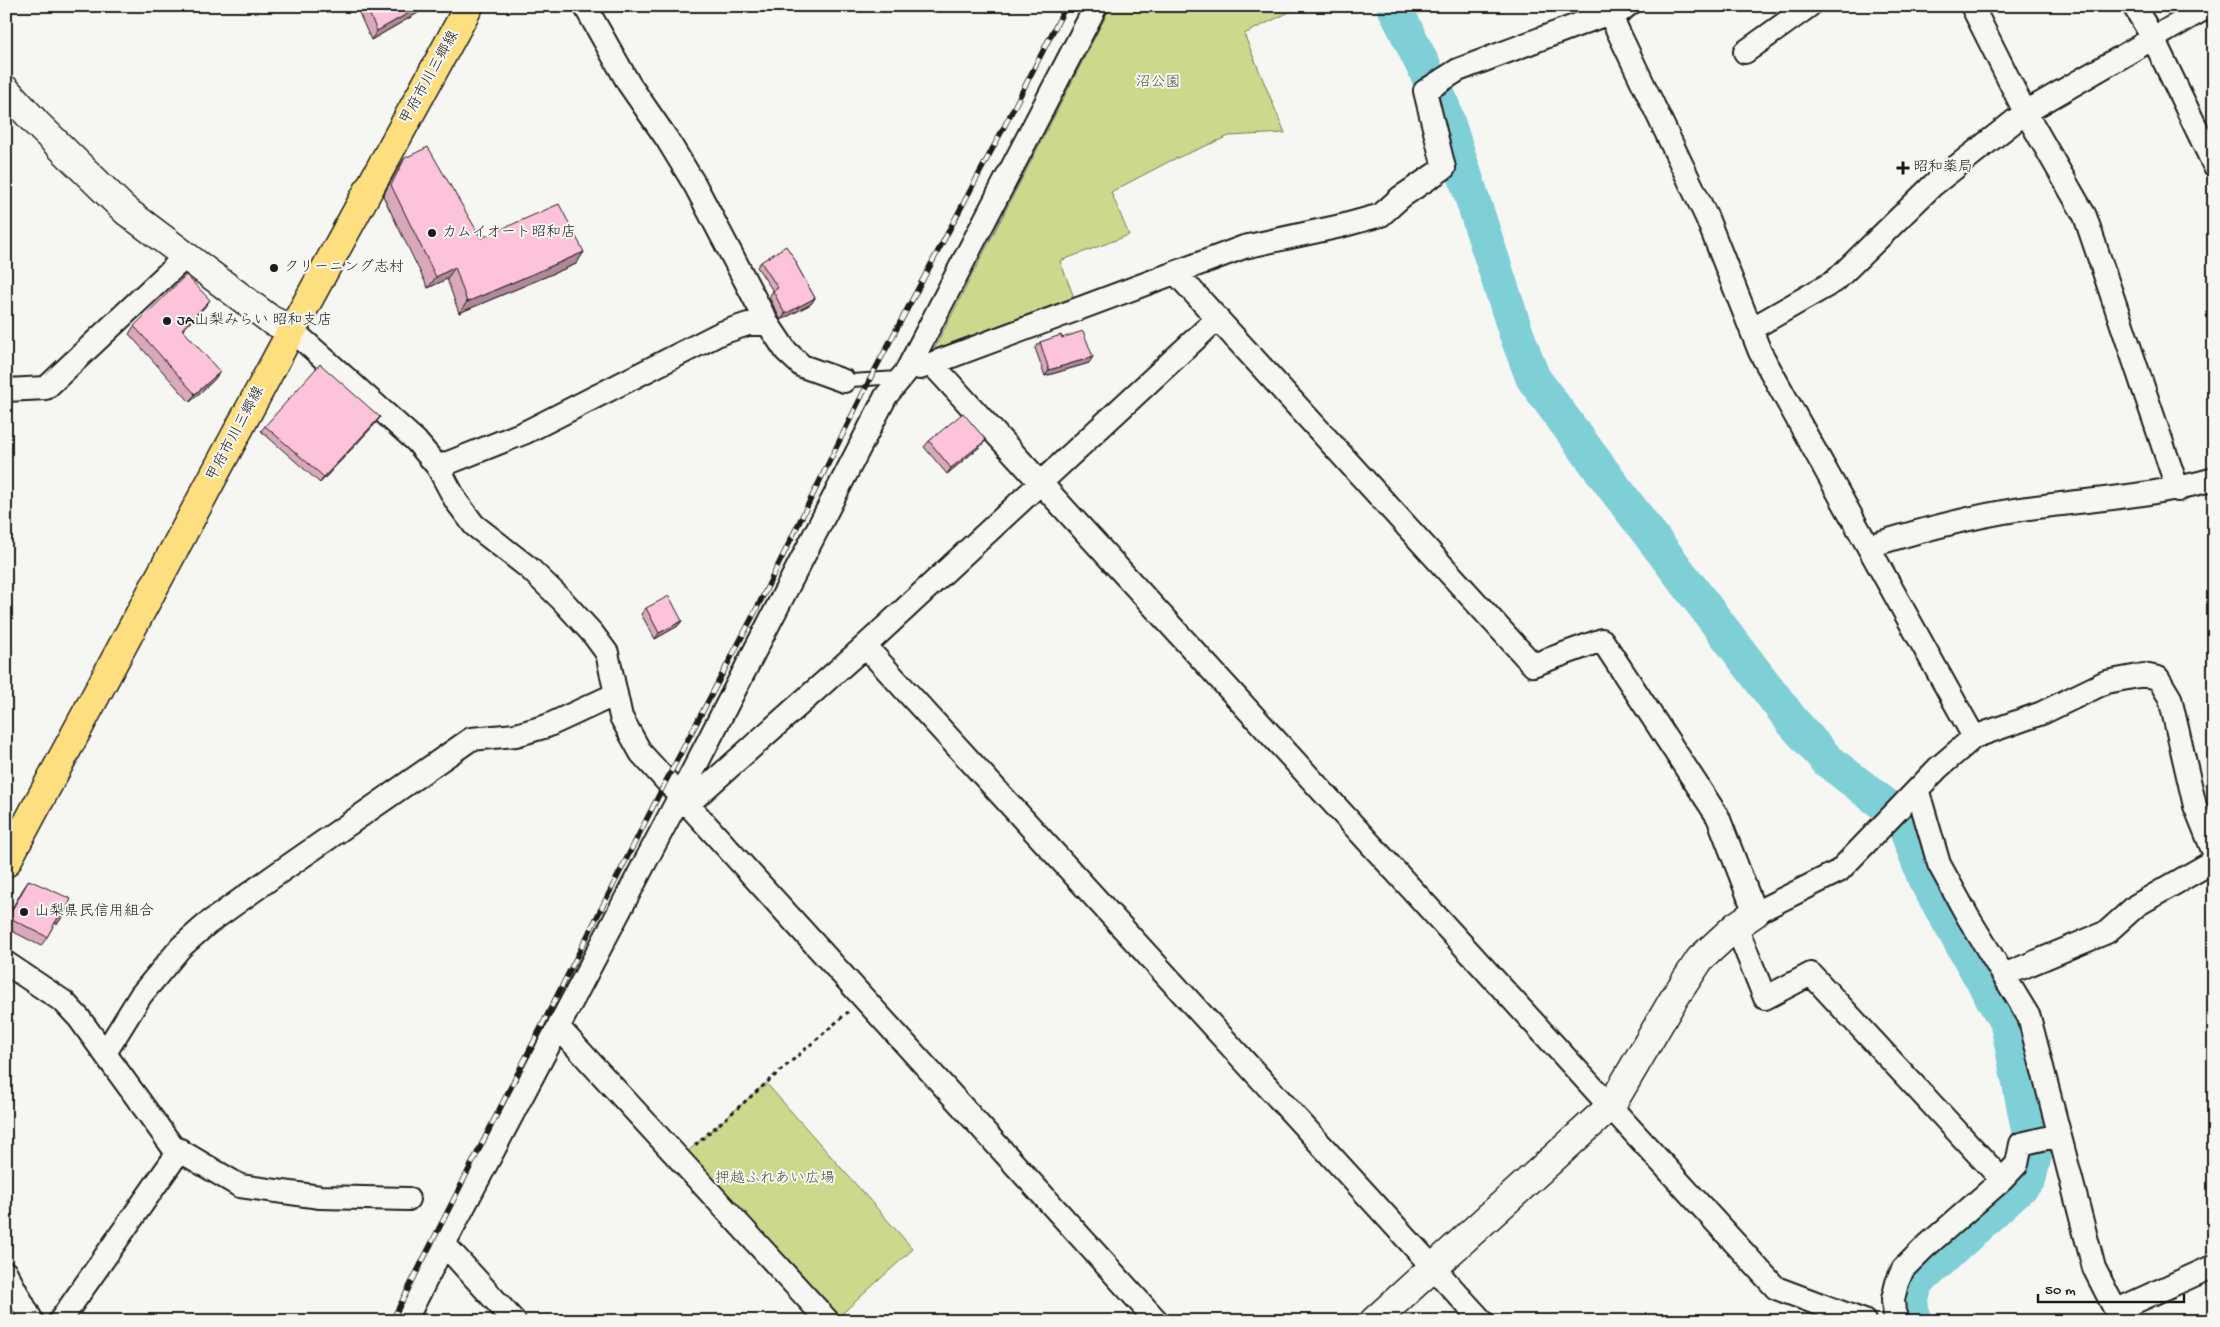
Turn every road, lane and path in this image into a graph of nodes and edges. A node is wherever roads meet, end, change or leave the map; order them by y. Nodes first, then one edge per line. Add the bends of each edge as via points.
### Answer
1 (469, 6) edge
2 (585, 6) edge
3 (1096, 6) edge
4 (1636, 6) edge
5 (1809, 6) edge
6 (1972, 6) edge
7 (2134, 6) edge
8 (2208, 6) edge
9 (1610, 14) edge
10 (2153, 38) junction
11 (1745, 52) dead end
12 (6, 90) edge
13 (2026, 112) junction
14 (2214, 165) edge
15 (185, 257) junction
16 (1176, 273) junction
17 (1218, 318) junction
18 (768, 324) junction
19 (1751, 329) junction
20 (292, 330) junction
21 (932, 364) junction
22 (898, 375) junction
23 (844, 381) joint
24 (6, 390) edge
25 (438, 467) junction
26 (2214, 479) edge
27 (1041, 484) junction
28 (2178, 490) junction
29 (1868, 546) junction
30 (865, 646) junction
31 (616, 694) junction
32 (1974, 737) junction
33 (1917, 792) junction
34 (684, 800) junction
35 (2214, 853) edge
36 (2214, 861) edge
37 (6, 863) edge
38 (1746, 919) junction
39 (6, 963) edge
40 (2004, 975) junction
41 (864, 998) junction
42 (558, 1027) junction
43 (105, 1053) junction
44 (1611, 1106) junction
45 (2059, 1135) junction
46 (180, 1150) junction
47 (679, 1159) junction
48 (2002, 1180) junction
49 (408, 1199) dead end
50 (444, 1244) junction
51 (2214, 1266) edge
52 (1432, 1267) junction
53 (6, 1273) edge
54 (2119, 1315) edge
55 (32, 1321) edge
56 (60, 1321) edge
57 (405, 1321) edge
58 (514, 1321) edge
59 (828, 1321) edge
60 (1157, 1321) edge
61 (1374, 1321) edge
62 (1482, 1321) edge
63 (1864, 1321) edge
64 (1898, 1321) edge

1 - 20 main road, 甲府市川三郷線
2 - 18 street via 629,84 695,185
3 - 22 street
4 - 9 lane
5 - 11 street
6 - 13 street
7 - 10 street
8 - 10 street
9 - 16 street via 1458,70 1425,91 1444,168 1380,215 1244,247
9 - 19 street via 1707,218
10 - 13 street
10 - 14 street
12 - 15 street via 126,211
13 - 19 street via 1933,185 1836,281
13 - 28 street via 2085,216
15 - 20 street via 271,320
15 - 24 street via 46,388
16 - 17 street
16 - 21 street
17 - 27 street
17 - 38 street via 1533,665 1602,640 1718,817
18 - 23 street via 786,351 802,366
18 - 25 street via 748,324 721,333 526,432
19 - 29 street via 1760,352
20 - 25 street via 416,441
20 - 37 main road, 甲府市川三郷線
21 - 22 street
21 - 27 street
22 - 23 lane
22 - 34 street
25 - 31 street via 456,501 474,525 529,568 593,634 607,653
26 - 28 street
27 - 30 street
27 - 44 street
28 - 29 street via 2034,507 1939,524
29 - 32 street
30 - 34 street
30 - 52 street
31 - 34 street via 621,717 641,753
31 - 43 street via 547,726 516,735 471,739 282,870 207,924 181,947 141,994
32 - 33 street via 1938,768
32 - 35 street via 2042,713 2106,682 2144,675 2158,678 2170,698 2195,806
33 - 38 street via 1838,871
33 - 40 street via 1939,864
34 - 41 street
34 - 42 street
36 - 40 street via 2136,905 2107,932
38 - 44 street via 1700,959 1672,1000
38 - 48 street via 1765,998 1811,974
39 - 43 street via 64,1002
40 - 45 street via 2029,1017
41 - 47 path
41 - 60 street
42 - 47 street
42 - 50 street
43 - 46 street via 172,1146
44 - 52 street
44 - 63 street via 1776,1288
45 - 48 street via 2021,1144 2017,1164
45 - 54 street via 2094,1268
46 - 49 street via 240,1186 320,1198
46 - 56 street
47 - 59 street
48 - 64 street via 1904,1269 1893,1299
50 - 57 street
50 - 58 street
51 - 54 street
52 - 61 street
52 - 62 street
53 - 55 street

